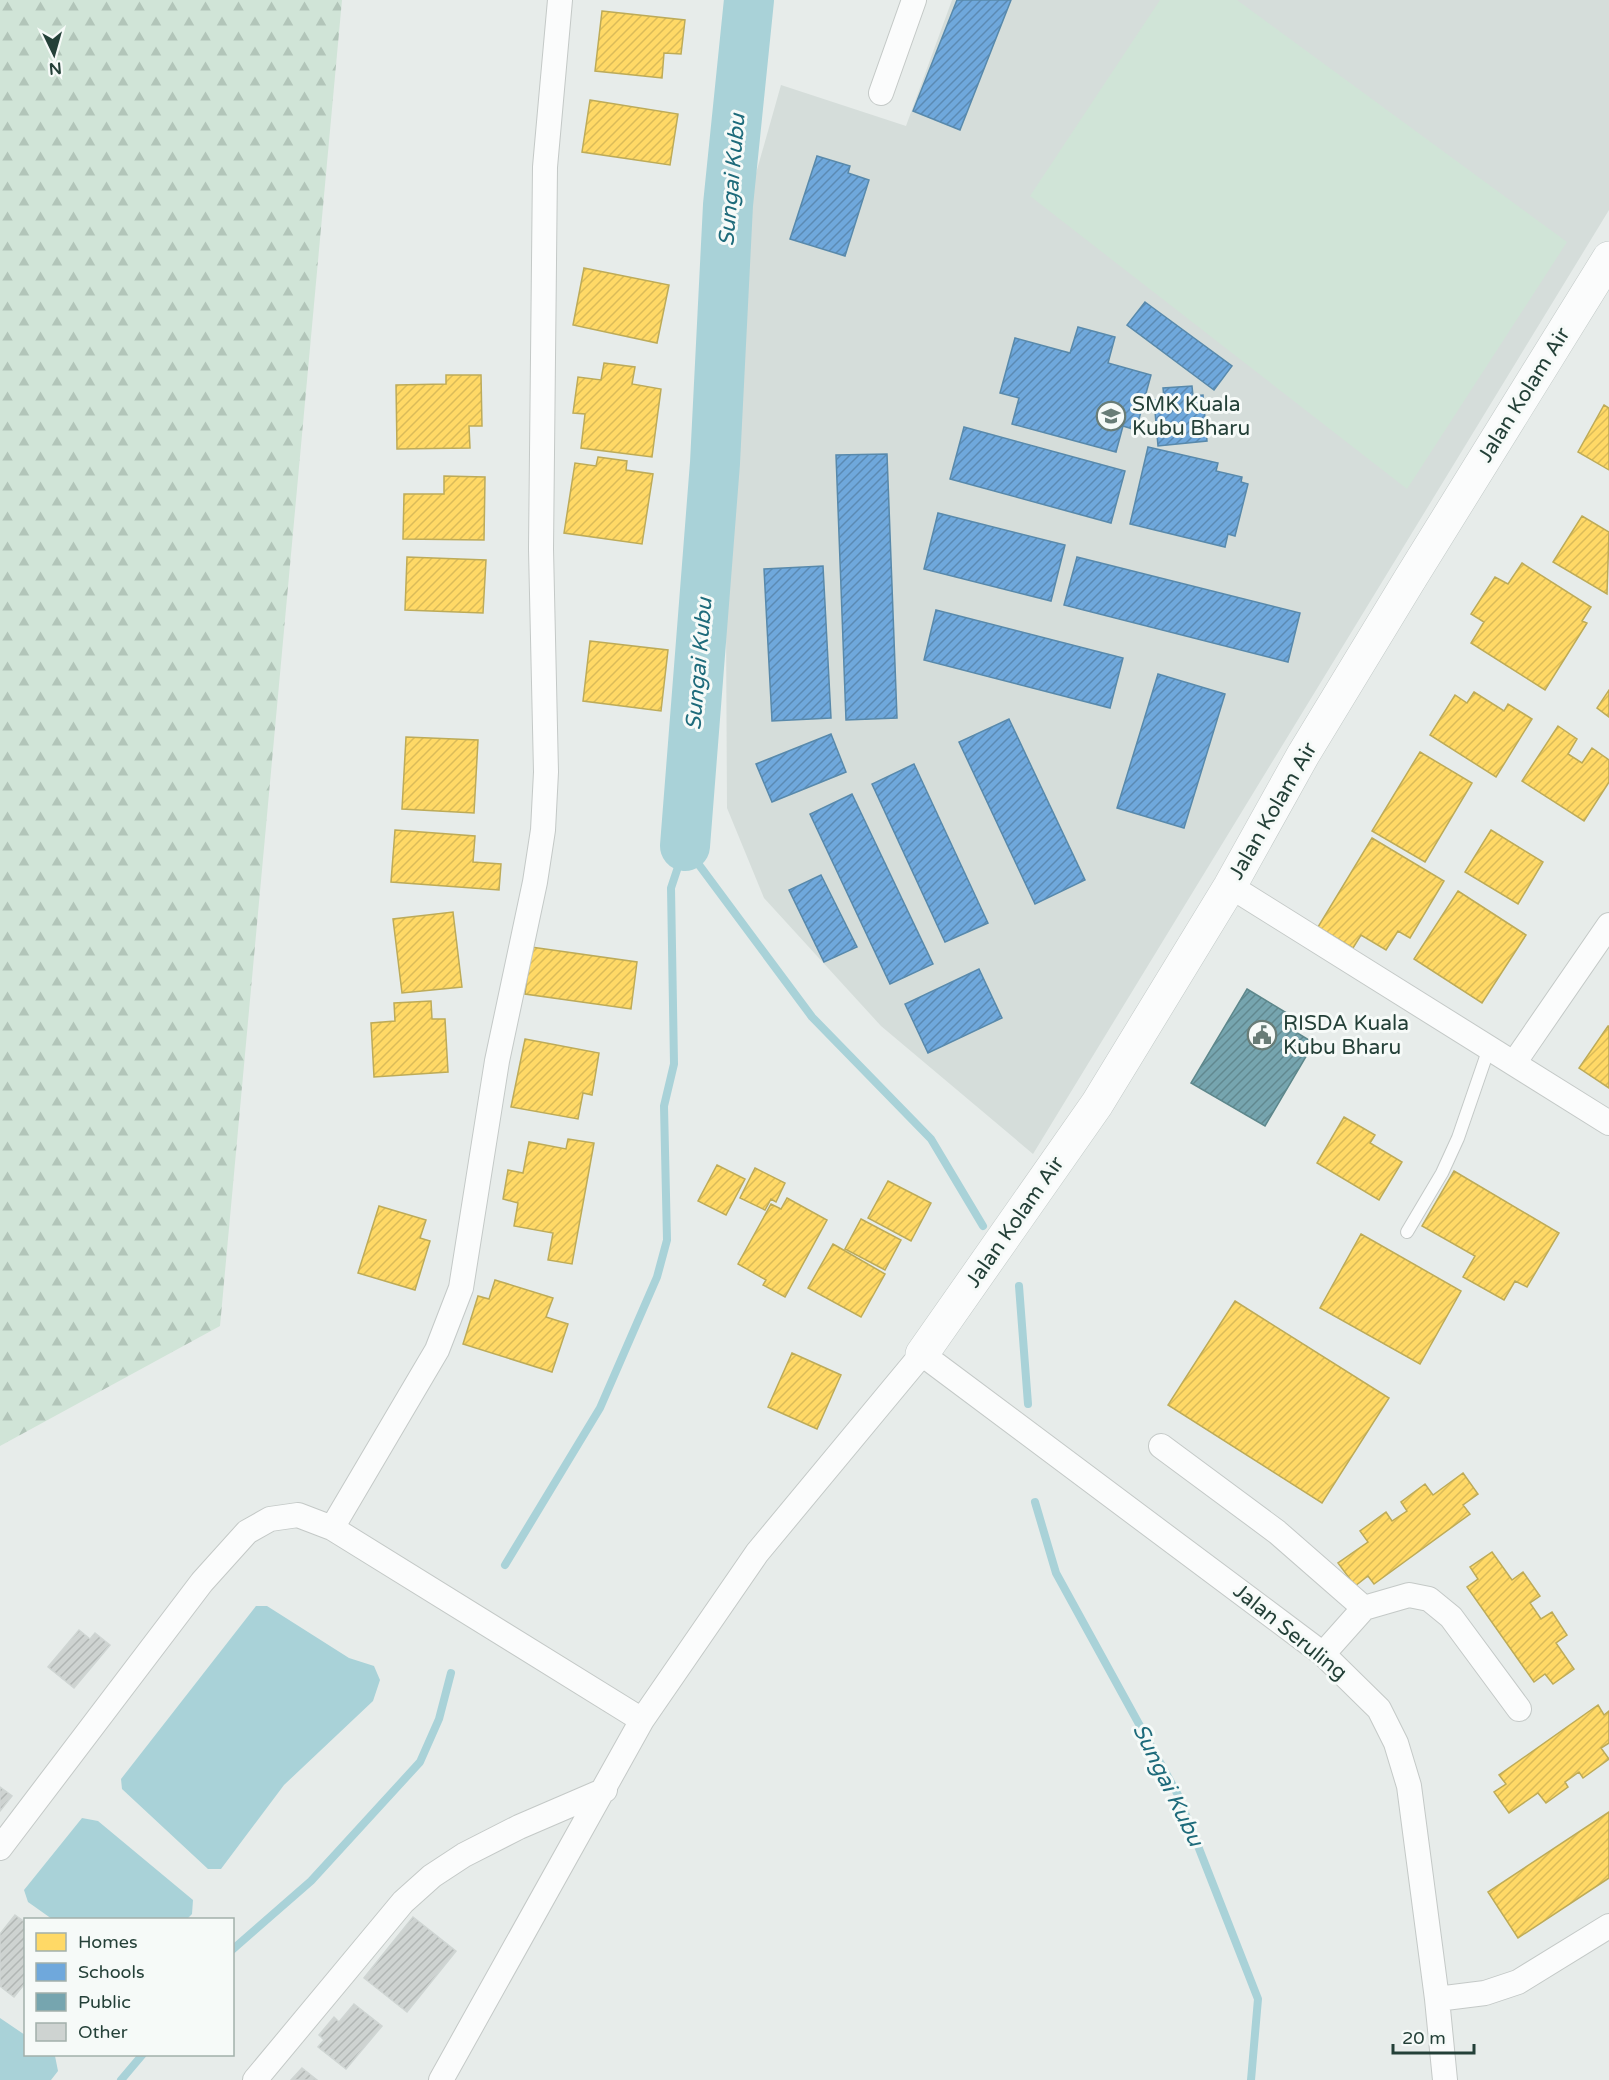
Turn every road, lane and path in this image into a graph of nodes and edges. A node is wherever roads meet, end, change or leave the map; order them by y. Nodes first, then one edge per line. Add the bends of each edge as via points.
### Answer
1 (560, 0) edge
2 (914, 0) edge
3 (881, 93) dead end
4 (1609, 258) edge
5 (1230, 886) junction
6 (1609, 925) edge
7 (1489, 1048) junction
8 (1514, 1063) junction
9 (1609, 1124) edge
10 (1407, 1232) dead end
11 (922, 1354) junction
12 (1161, 1446) dead end
13 (332, 1528) junction
14 (1364, 1608) junction
15 (1323, 1654) junction
16 (1519, 1709) dead end
17 (642, 1720) junction
18 (605, 1790) junction
19 (0, 1848) edge
20 (1609, 1926) edge
21 (1437, 1999) junction
22 (255, 2080) edge
23 (441, 2080) edge
24 (1444, 2080) edge

1 - 13 street via 545,167 541,549 546,772 537,872 497,1061 461,1288 437,1350
2 - 3 street
4 - 5 street, Jalan Kolam Air via 1410,579
5 - 7 street
5 - 11 street, Jalan Kolam Air via 1097,1104
6 - 8 street
7 - 8 street
7 - 10 lane via 1458,1138
8 - 9 street
11 - 15 street, Jalan Seruling
11 - 17 street via 757,1553
12 - 14 street via 1277,1532
13 - 17 street
13 - 19 street via 298,1515 270,1518 247,1532 202,1582
14 - 15 street
14 - 16 street via 1409,1594 1429,1599 1451,1617
15 - 21 street, Jalan Seruling via 1379,1708 1396,1743 1409,1786
17 - 18 street
18 - 22 street via 519,1827 432,1876 403,1902
18 - 23 street
20 - 21 street via 1518,1982 1485,1993
21 - 24 street, Jalan Seruling

